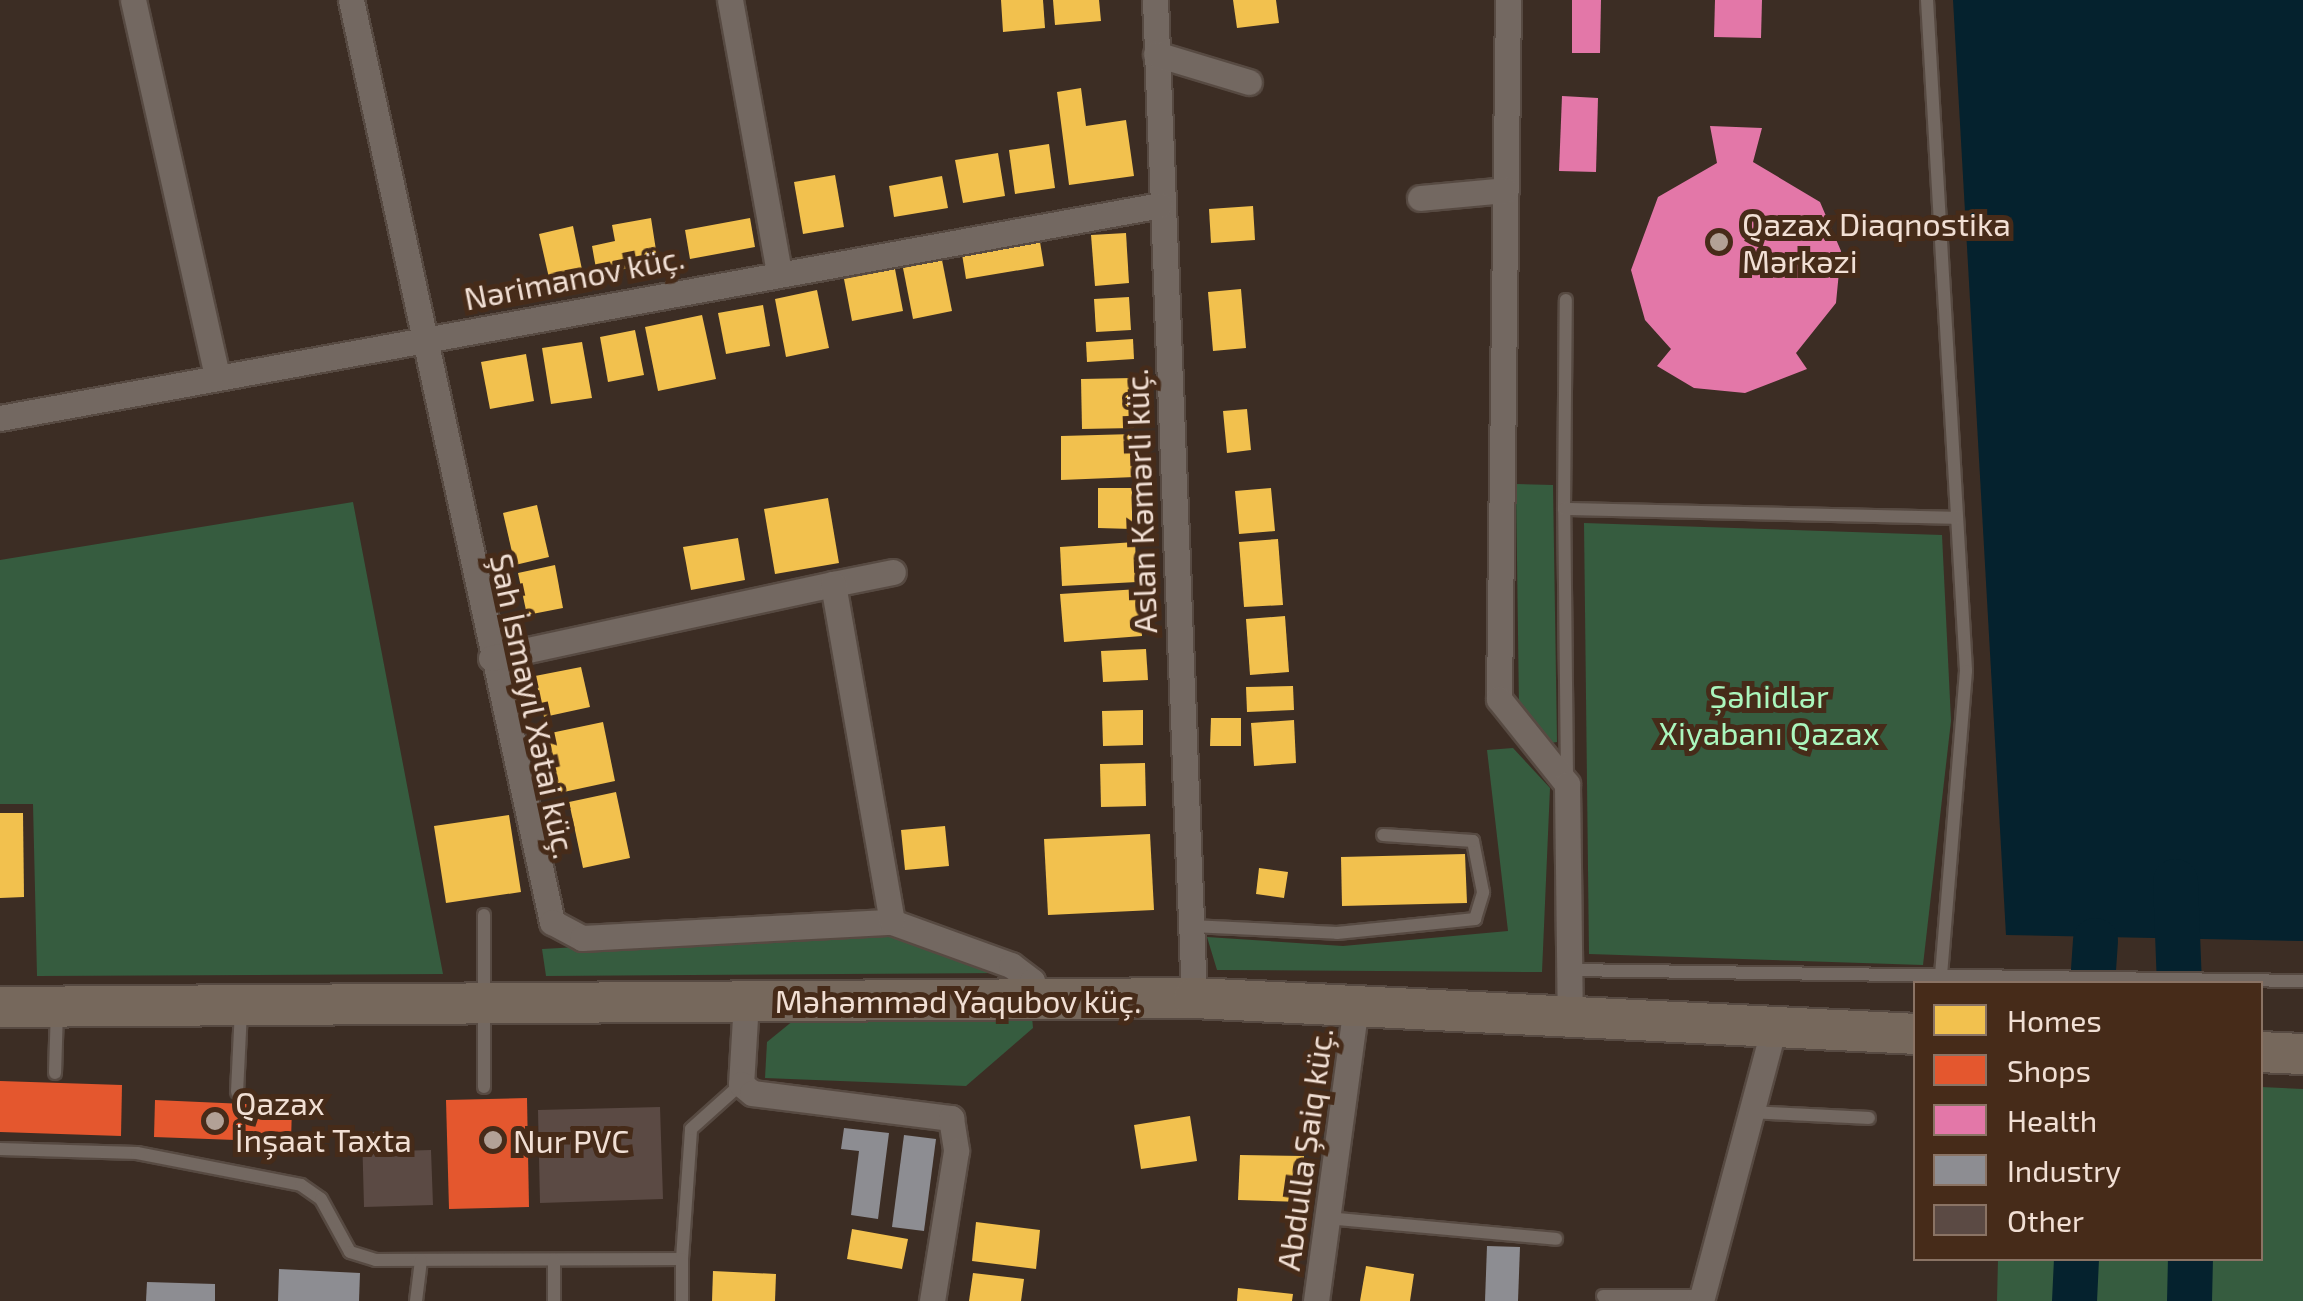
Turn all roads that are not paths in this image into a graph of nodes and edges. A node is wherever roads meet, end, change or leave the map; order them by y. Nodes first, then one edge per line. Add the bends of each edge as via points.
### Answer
1 (133, 0) edge
2 (351, 0) edge
3 (730, 0) edge
4 (1155, 0) edge
5 (1508, 0) edge
6 (1927, 0) edge
7 (1156, 54) junction
8 (1249, 82) dead end
9 (1506, 190) junction
10 (1420, 198) dead end
11 (1160, 205) junction
12 (778, 272) junction
13 (1566, 300) dead end
14 (422, 339) junction
15 (217, 378) junction
16 (0, 418) edge
17 (1564, 509) junction
18 (1957, 518) junction
19 (893, 572) dead end
20 (834, 584) junction
21 (491, 658) junction
22 (1566, 784) junction
23 (1383, 835) dead end
24 (484, 915) dead end
25 (892, 922) junction
26 (1191, 926) junction
27 (1569, 970) junction
28 (1941, 978) junction
29 (2303, 981) edge
30 (1032, 997) junction
31 (1194, 998) junction
32 (746, 1001) junction
33 (484, 1003) junction
34 (241, 1005) junction
35 (1356, 1006) junction
36 (57, 1007) junction
37 (0, 1008) edge
38 (1570, 1016) junction
39 (1774, 1027) junction
40 (1913, 1034) edge
41 (2263, 1052) edge
42 (2303, 1054) edge
43 (55, 1073) dead end
44 (740, 1084) junction
45 (484, 1087) dead end
46 (237, 1092) dead end
47 (1750, 1112) junction
48 (1869, 1118) dead end
49 (0, 1148) edge
50 (1327, 1218) junction
51 (1556, 1239) dead end
52 (682, 1259) junction
53 (421, 1260) junction
54 (554, 1260) junction
55 (1603, 1296) dead end
56 (1701, 1298) edge
57 (416, 1301) edge
58 (554, 1301) edge
59 (682, 1301) edge
60 (932, 1301) edge
61 (1316, 1301) edge

1 - 15 street
2 - 14 street, Şah İsmayıl Xətai küç.
3 - 12 street
4 - 7 street, Aslan Kəmərli küç.
5 - 9 street
6 - 18 lane
7 - 8 street
7 - 11 street, Aslan Kəmərli küç.
9 - 10 street
9 - 22 street via 1499,699
11 - 12 street, Nərimanov küç.
11 - 26 street, Aslan Kəmərli küç.
12 - 14 street, Nərimanov küç.
13 - 17 lane
14 - 15 street, Nərimanov küç.
14 - 21 street, Şah İsmayıl Xətai küç.
15 - 16 street, Nərimanov küç.
17 - 18 lane
17 - 22 lane
18 - 28 lane via 1966,756
19 - 20 street
20 - 21 street
20 - 25 street
21 - 25 street, Şah İsmayıl Xətai küç. via 544,904 565,933
22 - 27 street
23 - 26 lane via 1473,841 1483,892 1475,919 1337,933
24 - 33 lane
25 - 30 street, Şah İsmayıl Xətai küç. via 1011,965 1032,981
26 - 31 street, Aslan Kəmərli küç.
27 - 28 lane
27 - 38 street
28 - 29 lane
30 - 31 main road, Məhəmməd Yaqubov küç.
30 - 32 main road, Məhəmməd Yaqubov küç.
31 - 35 main road, Məhəmməd Yaqubov küç.
32 - 33 main road, Məhəmməd Yaqubov küç.
32 - 44 street
33 - 34 main road, Məhəmməd Yaqubov küç.
33 - 45 lane
34 - 36 main road, Məhəmməd Yaqubov küç.
34 - 46 lane
35 - 38 main road, Məhəmməd Yaqubov küç.
35 - 50 street, Abdulla Şaiq küç.
36 - 37 main road, Məhəmməd Yaqubov küç.
36 - 43 lane
38 - 39 main road, Məhəmməd Yaqubov küç.
39 - 40 main road, Məhəmməd Yaqubov küç.
39 - 47 street
41 - 42 main road
44 - 52 lane via 691,1129
44 - 60 street via 780,1101 951,1118 956,1151
47 - 48 lane
47 - 56 street
49 - 53 lane via 137,1153 300,1185 320,1199 350,1252
50 - 51 lane
50 - 61 street, Abdulla Şaiq küç.
52 - 54 lane
52 - 59 lane
53 - 54 lane
53 - 57 lane
54 - 58 lane
55 - 56 lane

